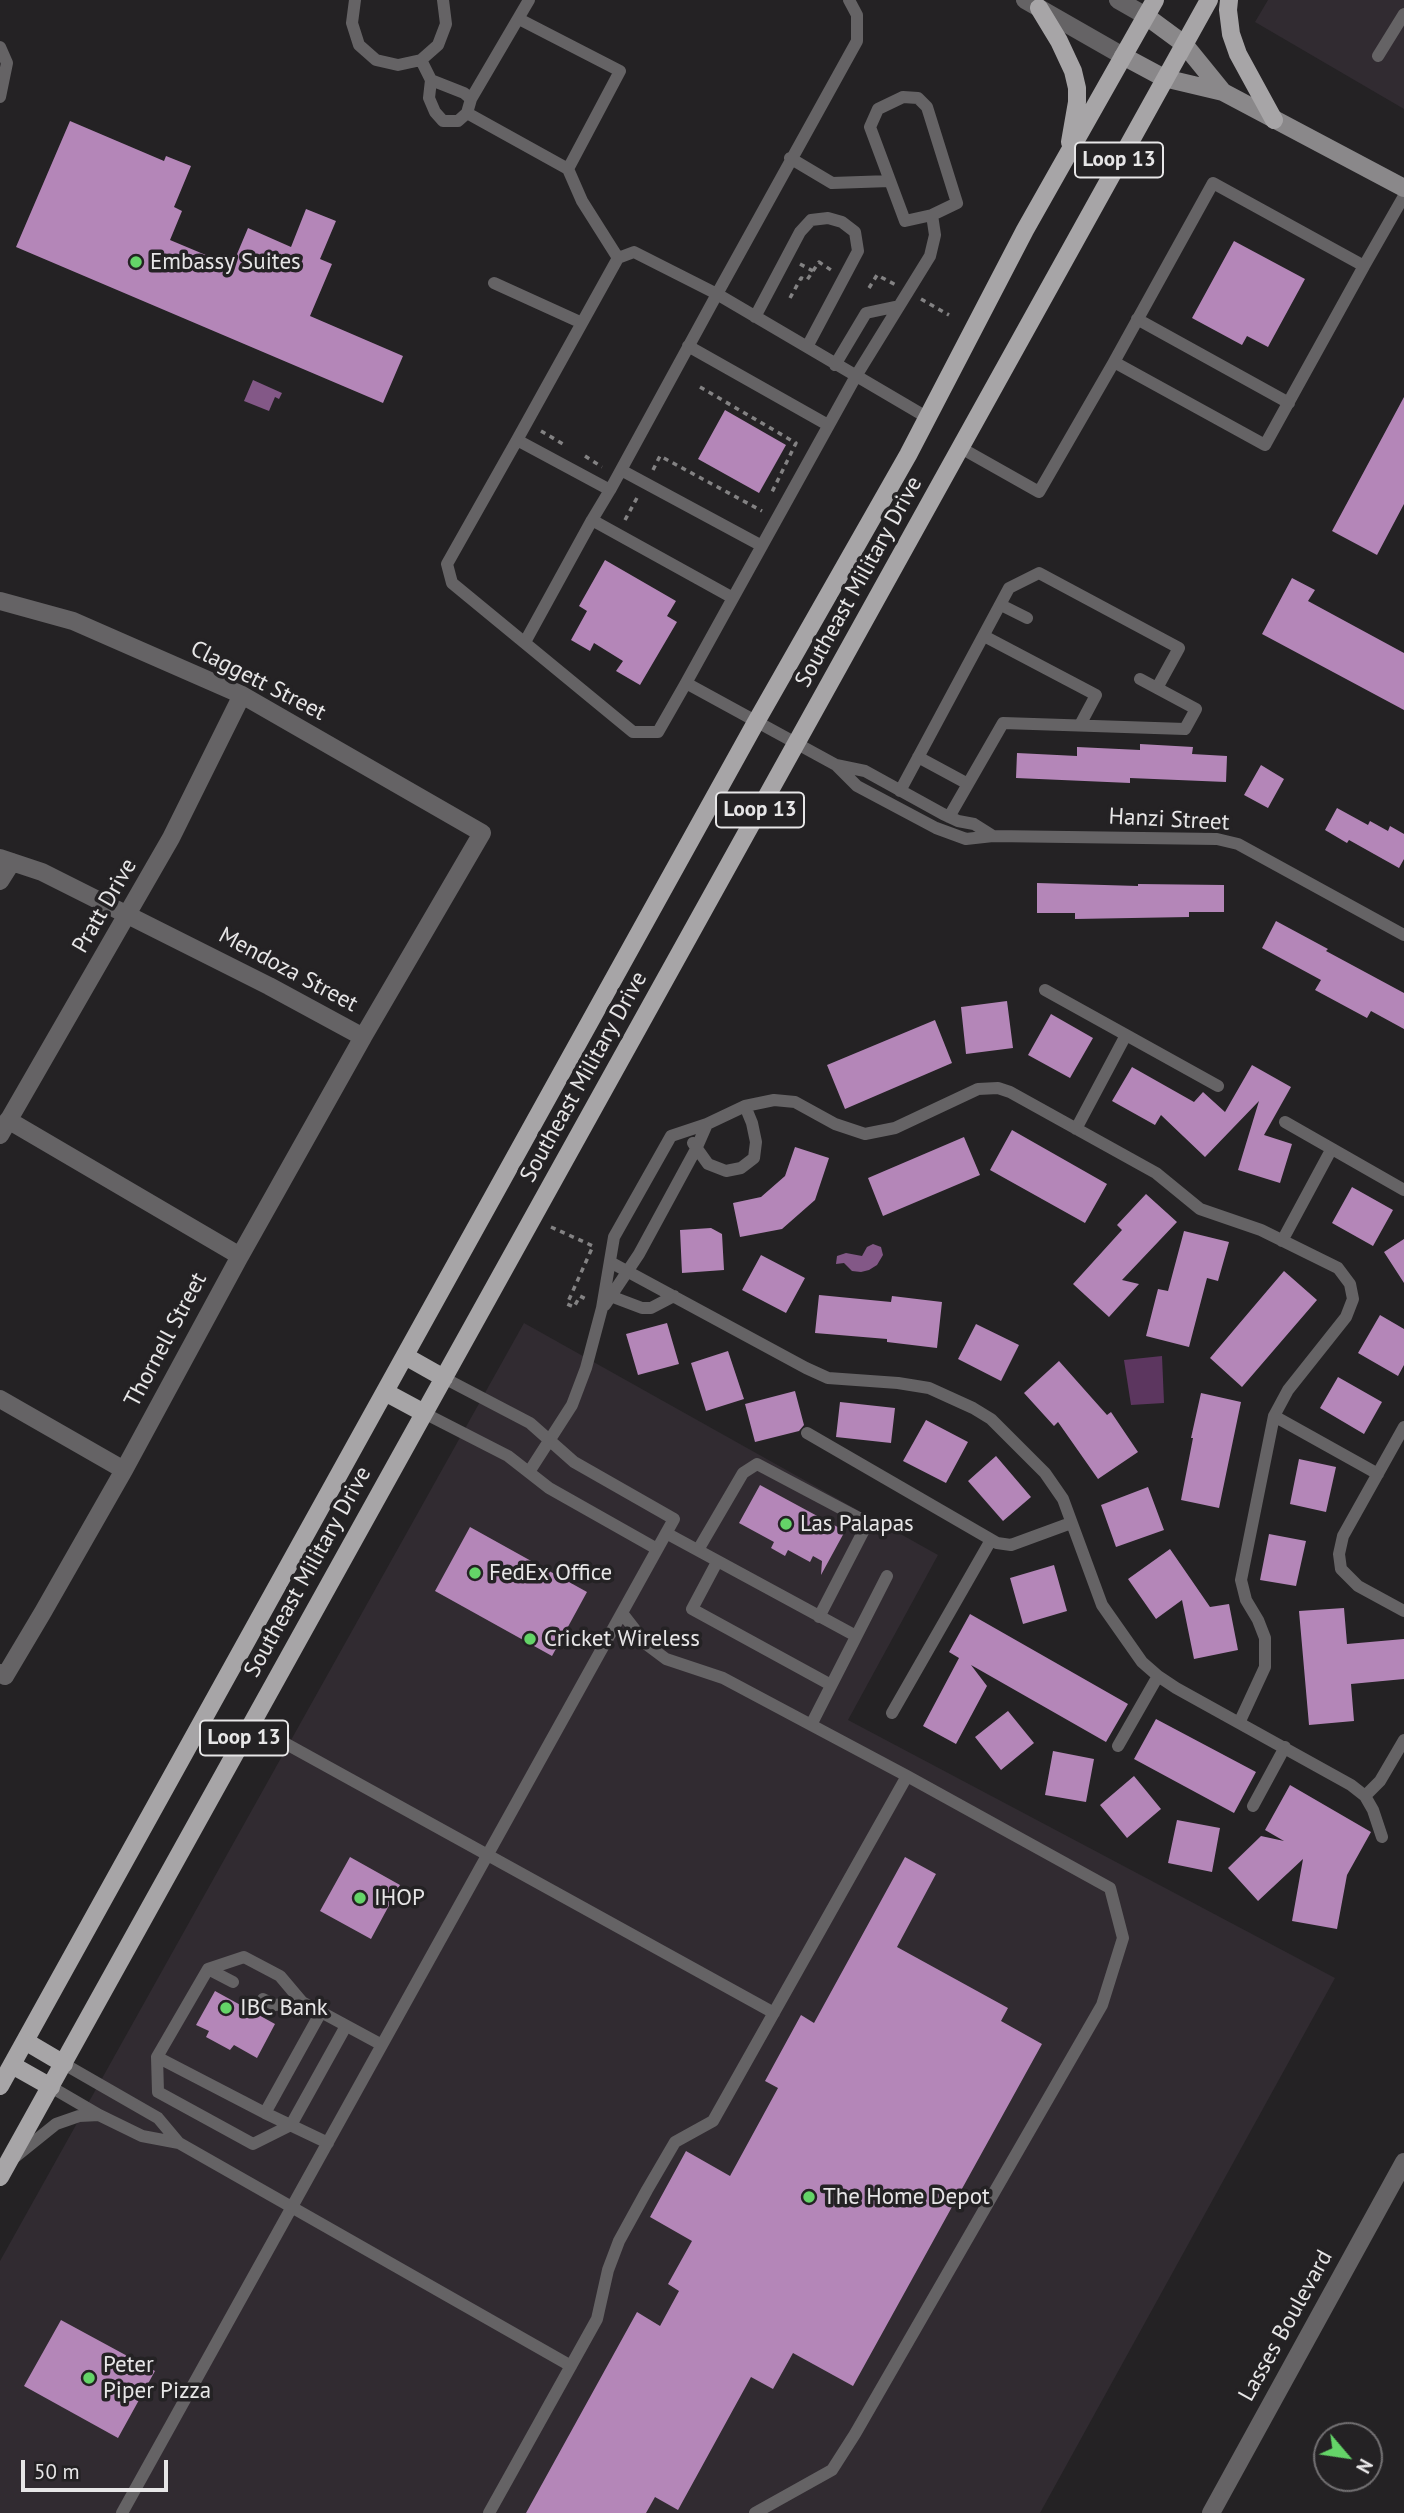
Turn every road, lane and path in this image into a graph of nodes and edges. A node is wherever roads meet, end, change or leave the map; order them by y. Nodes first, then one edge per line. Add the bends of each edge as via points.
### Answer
1 (355, 0) edge
2 (443, 0) edge
3 (529, 0) edge
4 (849, 0) edge
5 (1118, 0) edge
6 (1209, 0) edge
7 (1229, 0) edge
8 (1032, 4) edge
9 (1150, 8) edge
10 (1404, 14) edge
11 (519, 19) junction
12 (1184, 44) junction
13 (0, 47) edge
14 (1123, 56) junction
15 (1378, 56) dead end
16 (421, 60) junction
17 (1164, 78) junction
18 (431, 80) junction
19 (1223, 92) junction
20 (0, 97) edge
21 (471, 99) junction
22 (467, 113) junction
23 (1274, 120) junction
24 (1068, 154) junction
25 (790, 158) junction
26 (568, 169) junction
27 (890, 181) junction
28 (1404, 187) edge
29 (1404, 196) edge
30 (932, 215) junction
31 (618, 258) junction
32 (800, 264) dead end
33 (1364, 267) junction
34 (813, 271) junction
35 (837, 275) dead end
36 (494, 283) dead end
37 (717, 294) junction
38 (790, 298) dead end
39 (899, 306) junction
40 (755, 317) junction
41 (1137, 319) junction
42 (582, 323) junction
43 (688, 346) junction
44 (807, 347) junction
45 (1114, 362) junction
46 (835, 365) junction
47 (856, 376) junction
48 (700, 387) dead end
49 (1289, 403) junction
50 (928, 418) junction
51 (828, 425) junction
52 (537, 429) dead end
53 (517, 440) junction
54 (563, 444) dead end
55 (961, 448) junction
56 (621, 470) junction
57 (651, 473) dead end
58 (610, 490) junction
59 (626, 493) dead end
60 (639, 494) dead end
61 (635, 502) junction
62 (592, 520) junction
63 (625, 521) dead end
64 (762, 546) junction
65 (733, 598) junction
66 (0, 601) edge
67 (1001, 604) junction
68 (1027, 618) dead end
69 (984, 636) junction
70 (525, 642) junction
71 (1140, 679) dead end
72 (686, 683) junction
73 (1157, 688) junction
74 (242, 695) junction
75 (756, 722) junction
76 (1080, 725) junction
77 (797, 744) junction
78 (918, 757) junction
79 (836, 765) junction
80 (968, 784) junction
81 (900, 791) junction
82 (949, 817) junction
83 (482, 833) joint
84 (993, 836) junction
85 (6, 860) edge
86 (0, 881) edge
87 (128, 915) junction
88 (1404, 935) edge
89 (1045, 990) dead end
90 (1126, 1035) junction
91 (363, 1037) junction
92 (1218, 1086) dead end
93 (745, 1106) junction
94 (1285, 1122) dead end
95 (707, 1124) junction
96 (4, 1128) edge
97 (1076, 1129) junction
98 (687, 1130) junction
99 (696, 1149) junction
100 (1331, 1150) junction
101 (1404, 1190) edge
102 (551, 1227) dead end
103 (1282, 1241) junction
104 (240, 1256) junction
105 (610, 1262) junction
106 (628, 1270) junction
107 (674, 1296) junction
108 (606, 1300) junction
109 (405, 1356) junction
110 (444, 1378) junction
111 (385, 1392) junction
112 (0, 1399) edge
113 (424, 1413) junction
114 (1274, 1416) junction
115 (1404, 1427) edge
116 (807, 1433) dead end
117 (549, 1440) junction
118 (124, 1470) junction
119 (529, 1472) junction
120 (1378, 1474) junction
121 (1071, 1523) junction
122 (666, 1533) junction
123 (992, 1540) junction
124 (657, 1549) junction
125 (698, 1550) junction
126 (717, 1562) junction
127 (887, 1576) dead end
128 (1404, 1611) edge
129 (622, 1613) junction
130 (819, 1617) junction
131 (856, 1636) junction
132 (1158, 1676) junction
133 (2, 1678) edge
134 (831, 1685) junction
135 (892, 1713) dead end
136 (1240, 1721) junction
137 (252, 1725) junction
138 (811, 1725) junction
139 (1404, 1740) edge
140 (1118, 1746) dead end
141 (1286, 1747) junction
142 (907, 1776) junction
143 (1365, 1796) junction
144 (1253, 1806) dead end
145 (1382, 1837) dead end
146 (487, 1855) junction
147 (208, 1969) junction
148 (233, 1982) dead end
149 (262, 1998) dead end
150 (302, 2002) junction
151 (321, 2012) junction
152 (774, 2013) junction
153 (346, 2026) junction
154 (25, 2041) junction
155 (382, 2045) junction
156 (158, 2057) junction
157 (64, 2064) junction
158 (12, 2065) junction
159 (0, 2086) edge
160 (51, 2087) junction
161 (265, 2113) junction
162 (99, 2115) junction
163 (290, 2125) junction
164 (179, 2143) junction
165 (328, 2143) junction
166 (1404, 2162) edge
167 (4, 2170) edge
168 (292, 2207) junction
169 (571, 2366) junction
170 (122, 2513) edge
171 (489, 2513) edge
172 (755, 2513) edge
173 (1210, 2513) edge

1 - 16 lane via 352,23 359,45 367,53 387,64
2 - 16 lane via 443,35
3 - 11 lane
4 - 25 lane via 856,15 857,41
5 - 9 street
6 - 12 main road, Southeast Military Drive / Loop 13
7 - 23 main road via 1231,34 1238,54
8 - 14 street
8 - 24 main road via 1059,41 1073,71 1077,102
9 - 12 main road
9 - 14 main road, Southeast Military Drive / Loop 13
10 - 15 lane
11 - 21 lane
11 - 26 lane via 620,71
12 - 17 main road, Southeast Military Drive / Loop 13
12 - 19 main road
13 - 20 lane via 7,63
14 - 17 main road
14 - 24 main road, Southeast Military Drive / Loop 13
16 - 18 lane
17 - 19 main road
17 - 55 main road, Southeast Military Drive / Loop 13
18 - 21 lane
18 - 22 lane via 429,98 443,121 458,121
19 - 23 main road
21 - 22 lane
22 - 26 lane
23 - 28 main road
24 - 50 main road, Southeast Military Drive / Loop 13
25 - 27 lane via 832,183
25 - 37 lane
26 - 31 lane
27 - 30 lane via 905,221
27 - 30 lane via 870,127 878,109 903,97 918,99 927,107 957,204
29 - 33 lane
30 - 39 lane via 935,235 930,256
31 - 37 lane via 634,252
31 - 42 lane
32 - 34 path
33 - 41 lane via 1213,183
33 - 49 lane
34 - 35 path via 819,262
34 - 38 path via 807,280 802,278
36 - 42 lane
37 - 40 lane
37 - 43 lane
39 - 46 lane via 866,313
39 - 47 lane
40 - 44 lane
40 - 44 lane via 800,232 811,220 842,222 855,232 858,251
41 - 45 lane
41 - 49 lane
42 - 53 lane
43 - 51 lane
43 - 56 lane
44 - 46 lane
45 - 49 lane via 1265,445
45 - 55 lane via 1039,492
46 - 47 lane
47 - 50 lane
47 - 51 lane
48 - 57 path via 796,443 761,512 660,456
50 - 75 main road, Southeast Military Drive / Loop 13
51 - 64 lane
52 - 54 path
53 - 58 lane
53 - 70 lane via 447,564 452,583
55 - 77 main road, Southeast Military Drive / Loop 13
56 - 58 lane
56 - 64 lane
58 - 62 lane
59 - 61 path
60 - 61 path
61 - 63 path
62 - 65 lane
62 - 70 lane
64 - 65 lane
65 - 72 lane
66 - 74 street, Claggett Street via 73,621
67 - 68 lane
67 - 69 lane
67 - 73 lane via 1009,588 1039,573 1179,648
69 - 76 lane via 1096,695
69 - 78 lane
70 - 72 lane via 633,732 659,732
71 - 73 lane
72 - 75 lane, Hanzi Street
73 - 76 lane via 1196,709 1185,729
74 - 83 street, Claggett Street
74 - 87 street, Pratt Drive
75 - 77 lane, Hanzi Street
75 - 109 main road, Southeast Military Drive / Loop 13
76 - 80 lane via 1003,723
77 - 79 lane, Hanzi Street
77 - 110 main road, Southeast Military Drive / Loop 13
78 - 80 lane
78 - 81 lane
79 - 81 lane, Hanzi Street via 865,771
79 - 84 lane, Hanzi Street via 857,786 936,828 966,839
80 - 82 lane
81 - 82 lane, Hanzi Street
82 - 84 lane, Hanzi Street
83 - 91 street, Mendoza Street
84 - 88 lane, Hanzi Street via 1217,839 1238,844
85 - 86 street
85 - 87 street, Mendoza Street via 42,872
87 - 91 street, Mendoza Street
87 - 96 street, Pratt Drive
89 - 90 lane
90 - 92 lane
90 - 97 lane
91 - 104 street, Thornell Street
93 - 95 lane
93 - 97 lane via 775,1100 795,1102 865,1135 895,1128 978,1089 998,1088
93 - 99 lane via 756,1142 754,1158 741,1168 726,1171 708,1164
94 - 100 lane
95 - 98 lane
95 - 99 lane
96 - 104 street
97 - 103 lane via 1156,1173 1200,1209
98 - 99 lane
98 - 105 lane via 671,1136 614,1237
99 - 106 lane
100 - 101 lane
100 - 103 lane
102 - 108 path via 593,1246 567,1304 574,1307 580,1296
103 - 114 lane via 1338,1268 1350,1284 1353,1299 1346,1317 1288,1390
104 - 118 street, Thornell Street
105 - 106 lane
105 - 108 lane
106 - 107 lane
106 - 108 lane
107 - 108 lane via 651,1308
107 - 121 lane via 828,1378 929,1388 973,1408 991,1419 1045,1473 1063,1499
108 - 117 lane via 572,1405
109 - 110 main road
109 - 111 main road, Southeast Military Drive / Loop 13
110 - 113 main road, Southeast Military Drive / Loop 13
110 - 117 lane via 530,1423
111 - 113 main road
111 - 154 main road, Southeast Military Drive / Loop 13
112 - 118 street
113 - 119 lane via 508,1455
113 - 137 main road, Southeast Military Drive / Loop 13
114 - 120 lane
114 - 136 lane via 1241,1580 1265,1638 1265,1667
115 - 120 lane
116 - 123 lane
117 - 119 lane
117 - 122 lane via 574,1462 674,1519
118 - 133 street, Thornell Street
119 - 124 lane
120 - 128 lane via 1343,1536 1341,1569 1358,1586
121 - 123 lane via 1011,1545
121 - 132 lane via 1102,1605 1142,1662
122 - 124 lane
122 - 125 lane
123 - 135 lane
124 - 129 lane
125 - 126 lane
125 - 130 lane via 743,1473 757,1464 859,1518 864,1530
126 - 130 lane
126 - 134 lane via 692,1609
127 - 131 lane
129 - 138 lane via 646,1644 666,1659 723,1678
129 - 146 lane
130 - 131 lane
131 - 134 lane
132 - 136 lane
132 - 140 lane
134 - 138 lane
136 - 141 lane
137 - 146 lane
137 - 157 main road, Southeast Military Drive / Loop 13
138 - 142 lane
139 - 143 lane via 1380,1781
141 - 143 lane
141 - 144 lane
142 - 152 lane
142 - 172 lane via 1110,1888 1123,1938 1101,2005 832,2470
143 - 145 lane
146 - 152 lane
146 - 155 lane
147 - 148 lane
147 - 150 lane via 244,1957 280,1976
147 - 156 lane
149 - 150 lane via 275,2005
150 - 151 lane
151 - 153 lane
151 - 161 lane
152 - 169 lane via 713,2121 675,2142 619,2241 597,2319
153 - 155 lane
153 - 163 lane
154 - 157 main road
154 - 158 main road, Southeast Military Drive / Loop 13
155 - 165 lane
156 - 161 lane
156 - 163 lane via 158,2092 253,2144
157 - 160 main road, Southeast Military Drive / Loop 13
157 - 164 lane via 158,2118
158 - 159 main road, Southeast Military Drive / Loop 13
158 - 160 main road
160 - 162 lane
160 - 167 main road, Southeast Military Drive / Loop 13
161 - 163 lane
162 - 164 lane via 142,2136
162 - 167 lane via 55,2124
163 - 165 lane
164 - 168 lane
165 - 168 lane
166 - 173 street, Lasses Boulevard
168 - 169 lane
168 - 170 lane
169 - 171 lane

